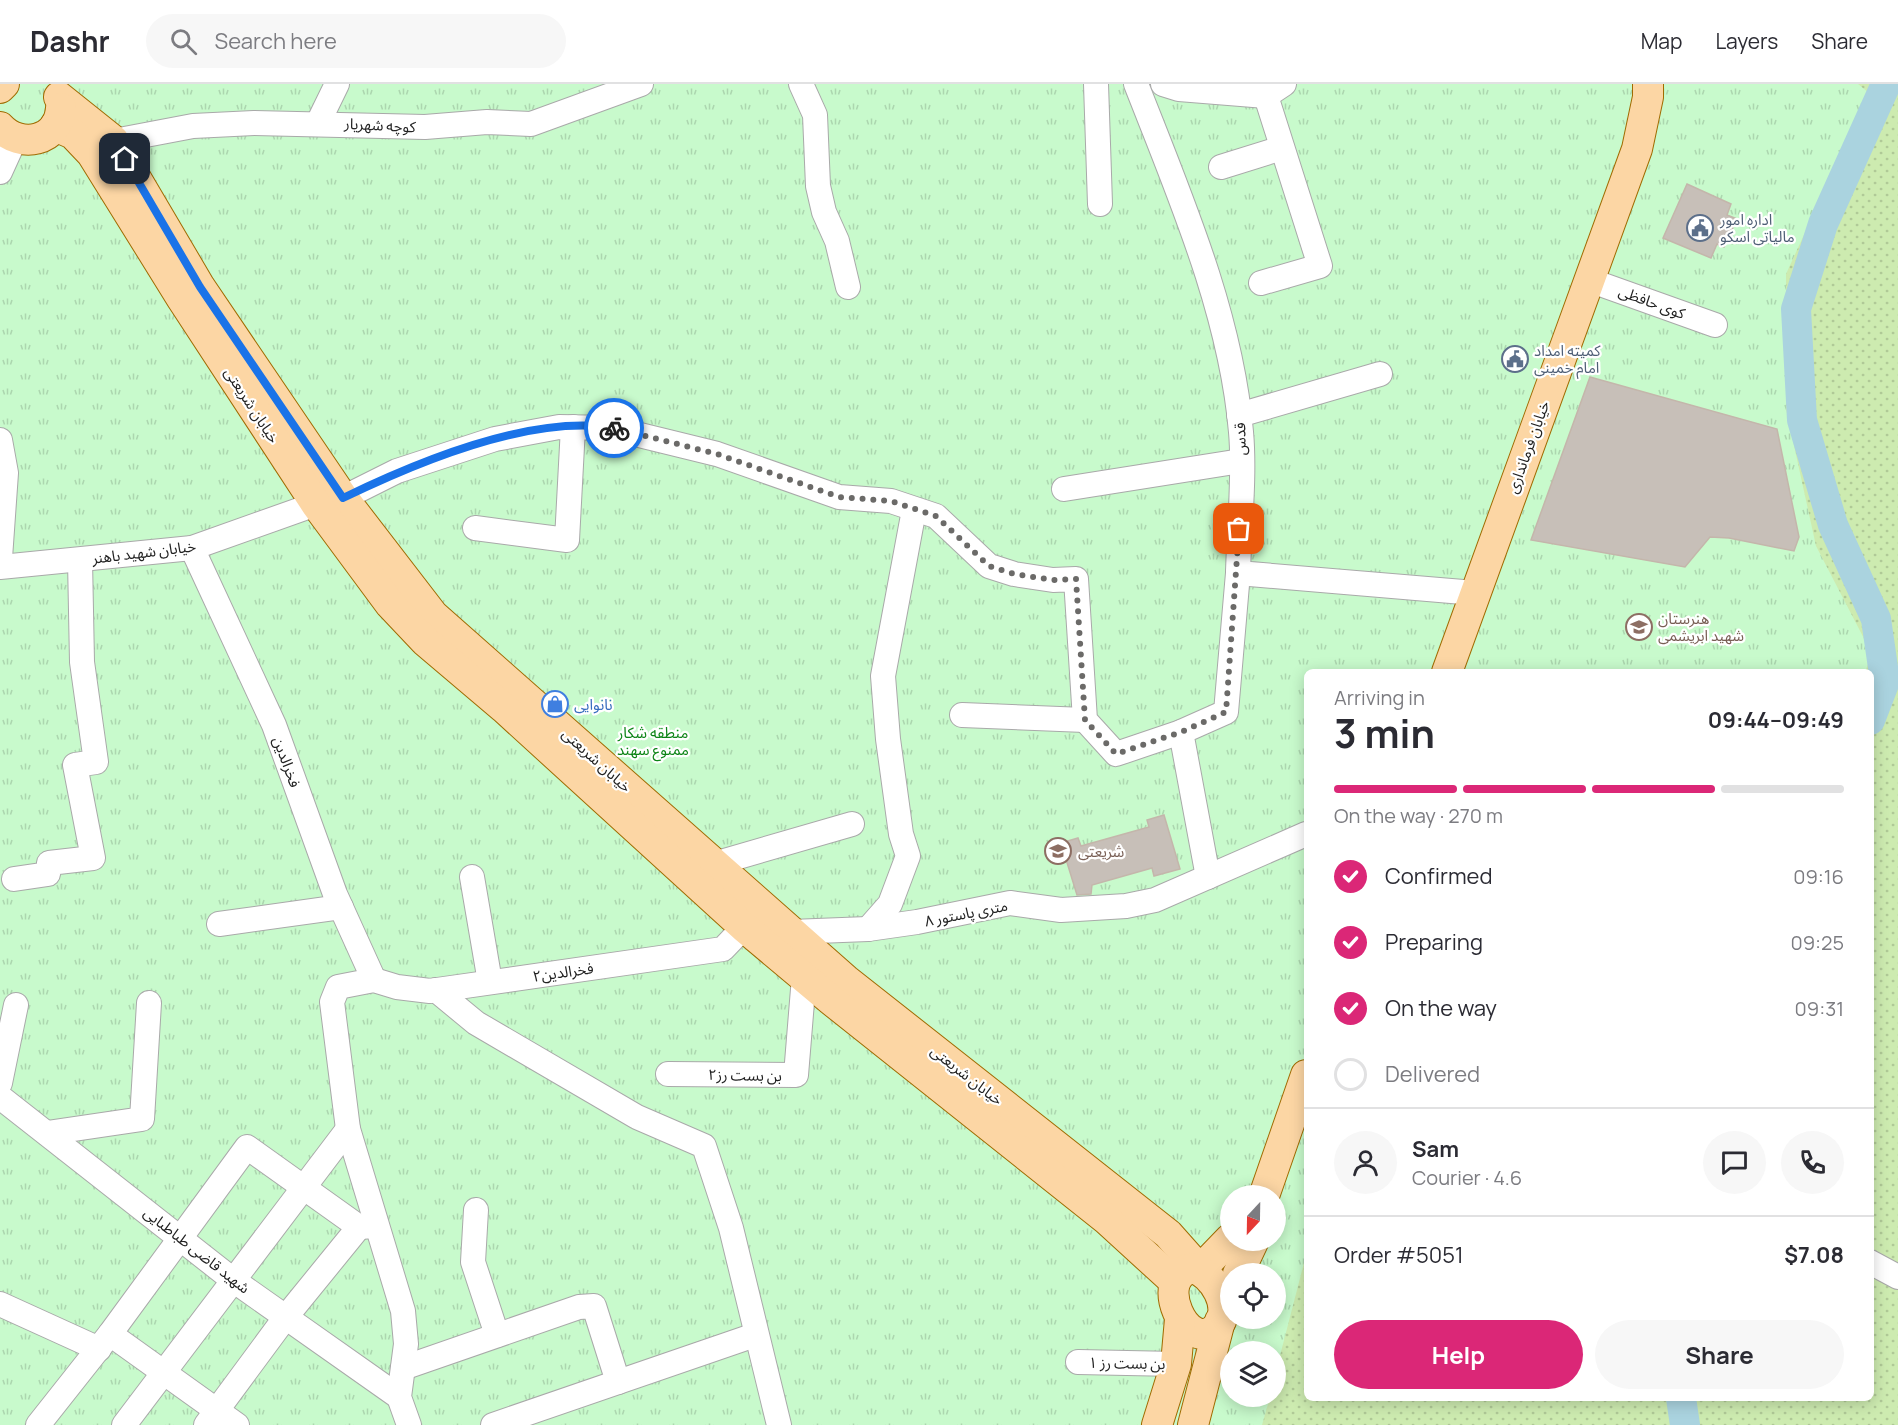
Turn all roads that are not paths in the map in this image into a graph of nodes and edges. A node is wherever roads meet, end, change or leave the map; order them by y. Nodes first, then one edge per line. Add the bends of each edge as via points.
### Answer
1 (4, 84) edge
2 (337, 84) edge
3 (641, 84) edge
4 (801, 84) edge
5 (1096, 84) edge
6 (1136, 84) edge
7 (1163, 84) edge
8 (1648, 84) edge
9 (0, 88) edge
10 (55, 88) edge
11 (1275, 90) edge
12 (318, 123) junction
13 (56, 126) junction
14 (8, 133) edge
15 (114, 141) junction
16 (1282, 148) junction
17 (1221, 167) dead end
18 (0, 172) edge
19 (1100, 204) dead end
20 (1589, 280) junction
21 (1261, 283) dead end
22 (848, 287) dead end
23 (1715, 325) dead end
24 (1380, 374) dead end
25 (1239, 415) junction
26 (573, 427) junction
27 (0, 440) edge
28 (1241, 461) junction
29 (1064, 489) dead end
30 (330, 501) junction
31 (914, 510) junction
32 (475, 528) dead end
33 (192, 548) junction
34 (0, 558) edge
35 (80, 560) junction
36 (0, 567) edge
37 (1238, 573) junction
38 (1475, 593) junction
39 (1449, 669) edge
40 (962, 715) dead end
41 (1085, 720) junction
42 (1181, 732) junction
43 (595, 775) junction
44 (852, 824) dead end
45 (1304, 835) edge
46 (714, 864) junction
47 (472, 877) dead end
48 (1208, 877) junction
49 (14, 879) dead end
50 (341, 907) junction
51 (219, 924) dead end
52 (744, 927) junction
53 (868, 929) junction
54 (791, 932) junction
55 (804, 977) junction
56 (374, 980) junction
57 (490, 982) junction
58 (436, 990) junction
59 (149, 1003) dead end
60 (16, 1005) dead end
61 (668, 1074) dead end
62 (1304, 1081) edge
63 (0, 1083) edge
64 (0, 1097) edge
65 (348, 1129) junction
66 (47, 1133) junction
67 (1268, 1185) edge
68 (302, 1187) junction
69 (1114, 1208) junction
70 (476, 1210) dead end
71 (367, 1227) junction
72 (181, 1238) junction
73 (1220, 1248) edge
74 (1874, 1264) edge
75 (1188, 1276) junction
76 (1898, 1277) edge
77 (233, 1280) junction
78 (1220, 1296) edge
79 (0, 1304) edge
80 (1220, 1315) edge
81 (285, 1318) junction
82 (1180, 1319) junction
83 (1220, 1320) edge
84 (497, 1335) junction
85 (755, 1335) junction
86 (104, 1341) junction
87 (1078, 1362) dead end
88 (1176, 1364) junction
89 (403, 1368) junction
90 (165, 1372) junction
91 (618, 1382) junction
92 (399, 1397) junction
93 (212, 1417) edge
94 (39, 1425) edge
95 (124, 1425) edge
96 (237, 1425) edge
97 (409, 1425) edge
98 (493, 1425) edge
99 (779, 1425) edge
100 (1157, 1425) edge
101 (1193, 1425) edge

1 - 9 main road
2 - 12 street
3 - 12 street, کوچه شهریار via 531,124 487,122 425,127
4 - 22 street via 815,115 820,195
5 - 19 street
6 - 25 street, قدس via 1177,188 1230,353
7 - 11 street via 1179,90
8 - 20 main road, خیابان فرمانداری via 1637,149
10 - 13 main road via 61,112
10 - 15 main road, خیابان شریعتی
11 - 16 street
12 - 15 street, کوچه شهریار via 193,126
13 - 14 main road via 38,139 26,141
13 - 30 main road, خیابان شریعتی via 73,134 92,154 182,299
14 - 18 street
15 - 30 main road, خیابان شریعتی
16 - 17 street
16 - 21 street via 1320,266
20 - 23 street, کوی حافظی
20 - 38 main road, خیابان فرمانداری
24 - 25 street
25 - 28 street, قدس
26 - 30 street, خیابان شهید باهنر via 495,439 397,471
26 - 31 street, خیابان شهید باهنر via 612,428 717,454 839,497 891,501
26 - 32 street via 567,540
27 - 34 street via 6,473
28 - 29 street
28 - 37 street, قدس
30 - 33 street, خیابان شهید باهنر
30 - 43 main road, خیابان شریعتی via 390,604 425,641 504,708
31 - 41 street, خیابان شهید باهنر via 936,516 989,566 1043,579 1076,579
31 - 53 street via 883,676 901,834 908,856 890,904
33 - 35 street, خیابان شهید باهنر
33 - 50 street, فخرالدین via 274,725
35 - 36 street, خیابان شهید باهنر
35 - 49 street via 82,662 96,762 75,765 93,858 49,862 48,874
37 - 38 street
37 - 42 street, قدس via 1226,712
38 - 39 main road, خیابان فرمانداری
40 - 41 street
41 - 42 street via 1116,754
42 - 48 street
43 - 46 main road, خیابان شریعتی
43 - 52 main road, خیابان شریعتی
44 - 46 street
45 - 48 street, ۸ متری پاستور
46 - 54 main road, خیابان شریعتی
47 - 57 street
48 - 53 street, ۸ متری پاستور via 1155,900 1126,906 1061,910 1010,903
50 - 51 street
50 - 56 street, فخرالدین
52 - 55 main road, خیابان شریعتی
52 - 57 street, فخرالدین۲ via 723,949
53 - 54 street, ۸ متری پاستور
54 - 69 main road, خیابان شریعتی
55 - 61 street, بن بست رز۲ via 796,1075
55 - 69 main road, خیابان شریعتی
56 - 58 street, فخرالدین۲ via 397,987
56 - 65 street via 338,987 332,1002
57 - 58 street, فخرالدین۲
58 - 85 street via 476,1023 637,1117 704,1146 731,1228
59 - 66 street via 142,1119
60 - 63 street
62 - 67 main road
64 - 66 street, شهید قاضی طباطبایی
65 - 68 street
65 - 71 street
66 - 72 street, شهید قاضی طباطبایی
68 - 71 street
68 - 72 street via 247,1147
68 - 77 street
69 - 75 main road, خیابان شریعتی
70 - 84 street via 473,1262
71 - 81 street
71 - 89 street via 403,1311
72 - 77 street, شهید قاضی طباطبایی
72 - 86 street
73 - 75 main road
74 - 76 street
75 - 78 main road via 1214,1282
75 - 82 main road via 1174,1293
77 - 81 street, شهید قاضی طباطبایی
77 - 90 street
79 - 86 street
80 - 82 main road via 1214,1330 1198,1333
81 - 92 street, شهید قاضی طباطبایی
81 - 93 street
82 - 88 main road
83 - 101 main road
84 - 89 street
84 - 91 street via 579,1307 594,1306
85 - 91 street
85 - 99 street
86 - 90 street
86 - 94 street
87 - 88 street, بن بست رز ۱
88 - 100 main road
89 - 92 street
90 - 93 street
90 - 95 street
91 - 98 street
92 - 97 street
93 - 96 street

